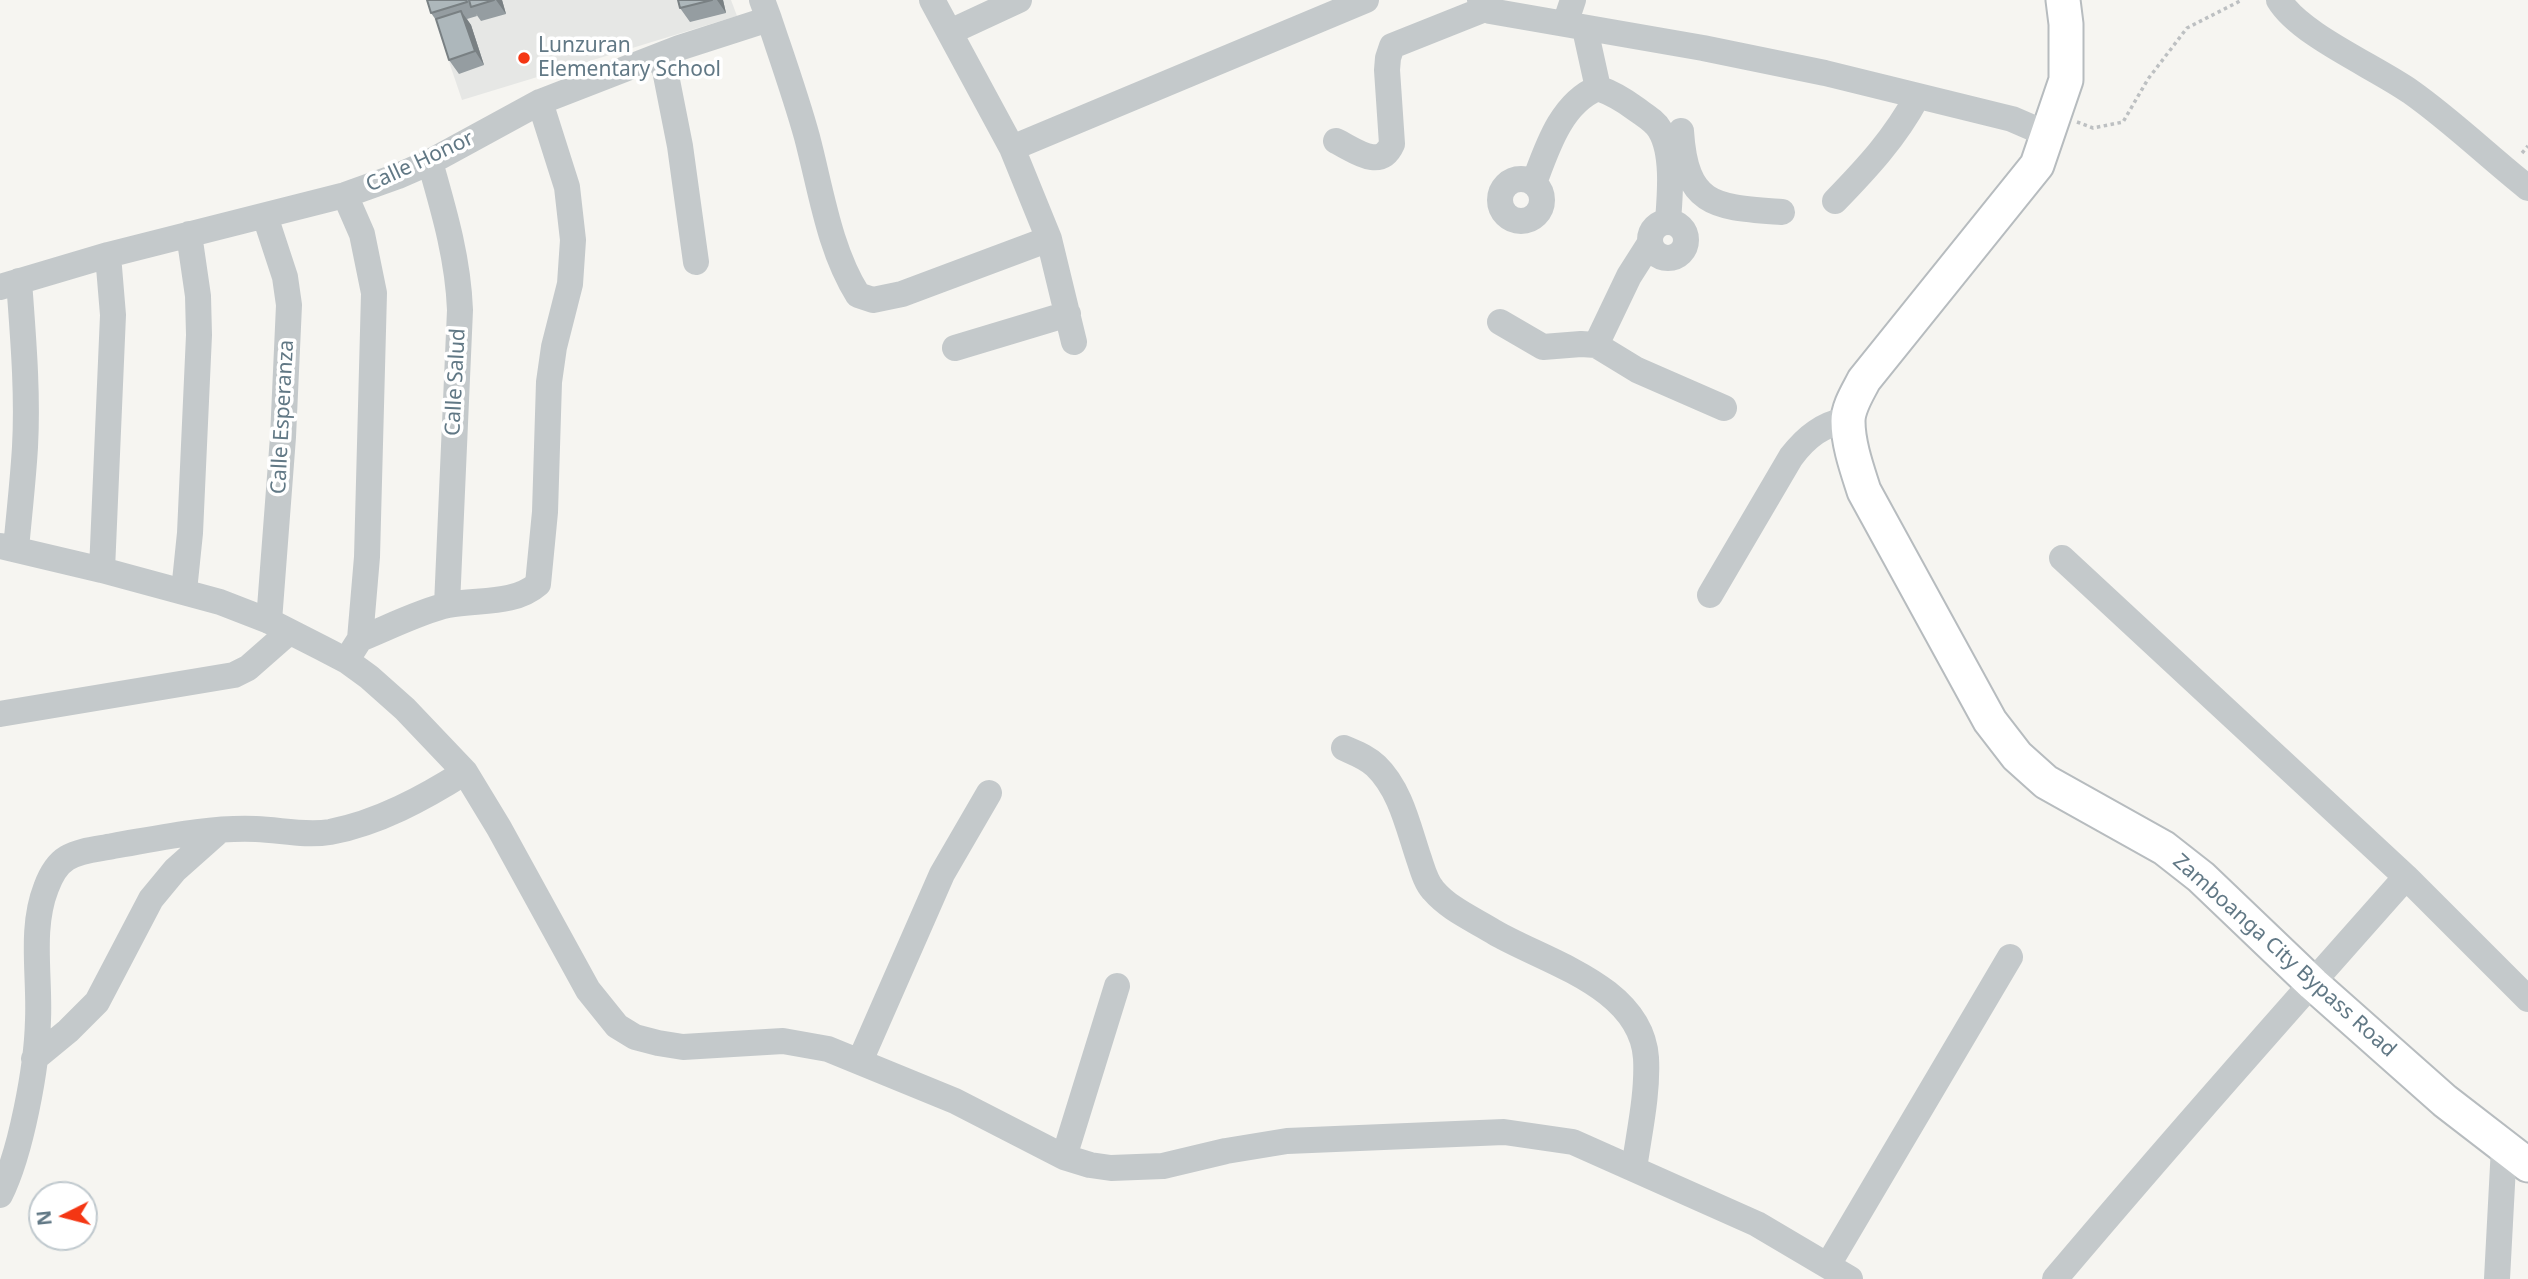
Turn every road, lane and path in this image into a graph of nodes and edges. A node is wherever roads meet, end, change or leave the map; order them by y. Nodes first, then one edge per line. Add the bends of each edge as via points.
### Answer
1 (932, 0) edge
2 (1018, 0) edge
3 (1366, 0) edge
4 (2063, 0) edge
5 (2242, 0) edge
6 (2279, 0) edge
7 (1482, 4) edge
8 (766, 9) edge
9 (1574, 18) edge
10 (950, 32) junction
11 (662, 55) junction
12 (1598, 88) junction
13 (1917, 97) junction
14 (540, 102) junction
15 (2052, 125) junction
16 (1679, 130) junction
17 (1336, 141) dead end
18 (1012, 148) junction
19 (430, 162) junction
20 (1534, 183) dead end
21 (2528, 188) edge
22 (345, 195) junction
23 (1835, 201) dead end
24 (1782, 212) dead end
25 (265, 216) junction
26 (190, 234) junction
27 (1049, 239) junction
28 (107, 255) junction
29 (696, 262) dead end
30 (9, 284) edge
31 (1068, 314) junction
32 (1500, 321) dead end
33 (1074, 342) dead end
34 (1596, 345) junction
35 (955, 348) dead end
36 (1724, 408) dead end
37 (1848, 419) junction
38 (8, 548) edge
39 (2062, 558) dead end
40 (102, 570) junction
41 (184, 591) junction
42 (1710, 594) dead end
43 (447, 605) junction
44 (279, 627) junction
45 (353, 650) junction
46 (0, 713) edge
47 (1344, 748) dead end
48 (465, 772) junction
49 (989, 793) dead end
50 (220, 830) junction
51 (2406, 877) junction
52 (2010, 957) dead end
53 (2314, 984) junction
54 (1117, 986) dead end
55 (2528, 999) edge
56 (34, 1059) junction
57 (860, 1061) junction
58 (2516, 1156) edge
59 (1063, 1157) junction
60 (1634, 1169) junction
61 (0, 1195) edge
62 (1828, 1265) junction
63 (1850, 1279) edge
64 (2055, 1279) edge
65 (2497, 1279) edge

1 - 10 street
2 - 10 street
3 - 18 street
4 - 15 main road via 2066,80
5 - 15 path via 2187,28 2148,79 2123,122 2093,128
6 - 21 street via 2305,27 2411,92
7 - 9 street
7 - 17 street via 1392,47 1387,70 1392,144 1387,154 1372,158
8 - 11 street, Calle Honor
8 - 27 street via 836,247 858,295 873,300 902,294
9 - 12 street
9 - 13 street
10 - 18 street
11 - 14 street, Calle Honor
11 - 29 street
12 - 16 street via 1651,120
12 - 20 street via 1576,100 1550,141
13 - 15 street
13 - 23 street via 1881,153
14 - 19 street, Calle Honor
14 - 43 street via 567,187 573,240 570,284 549,382 538,584 528,593
15 - 37 main road via 2037,165 1864,380
16 - 24 street via 1694,186 1706,197 1727,208
16 - 34 street via 1666,148 1668,221 1654,227
18 - 27 street
19 - 22 street, Calle Honor
19 - 43 street, Calle Salud via 452,238 460,310
22 - 25 street, Calle Honor
22 - 45 street via 362,234 374,293 366,557
25 - 26 street, Calle Honor
25 - 44 street, Calle Esperanza via 289,305
26 - 28 street, Calle Honor
26 - 41 street via 199,335
27 - 31 street
28 - 30 street, Calle Honor
28 - 40 street via 114,315
30 - 38 street via 26,405 25,447
31 - 33 street
31 - 35 street
32 - 34 street via 1543,347
34 - 36 street via 1637,370
37 - 42 street via 1818,429 1791,457
37 - 53 main road, Zamboanga City Bypass Road via 1864,491 1990,721 2017,756 2046,782 2164,848
38 - 40 street
39 - 51 street
40 - 41 street
41 - 44 street
43 - 45 street
44 - 45 street
44 - 46 street via 248,668 234,675
45 - 48 street
47 - 60 street via 1365,757 1386,778 1430,887 1440,898 1511,942 1603,988 1628,1013 1646,1054
48 - 50 street via 388,814 333,831
48 - 57 street via 588,990 617,1026 635,1037 683,1047 783,1041 828,1049
49 - 57 street via 942,874
50 - 56 street via 175,870 151,899 97,1002
50 - 56 street via 95,849 68,858 55,870 39,911
51 - 53 street
51 - 55 street
52 - 62 street
53 - 58 main road, Zamboanga City Bypass Road via 2445,1101
53 - 64 street
54 - 59 street
56 - 61 street via 24,1119
57 - 59 street via 955,1101
58 - 65 street
59 - 60 street via 1090,1166 1130,1169 1287,1141 1504,1132 1573,1142
60 - 62 street via 1758,1224
62 - 63 street

